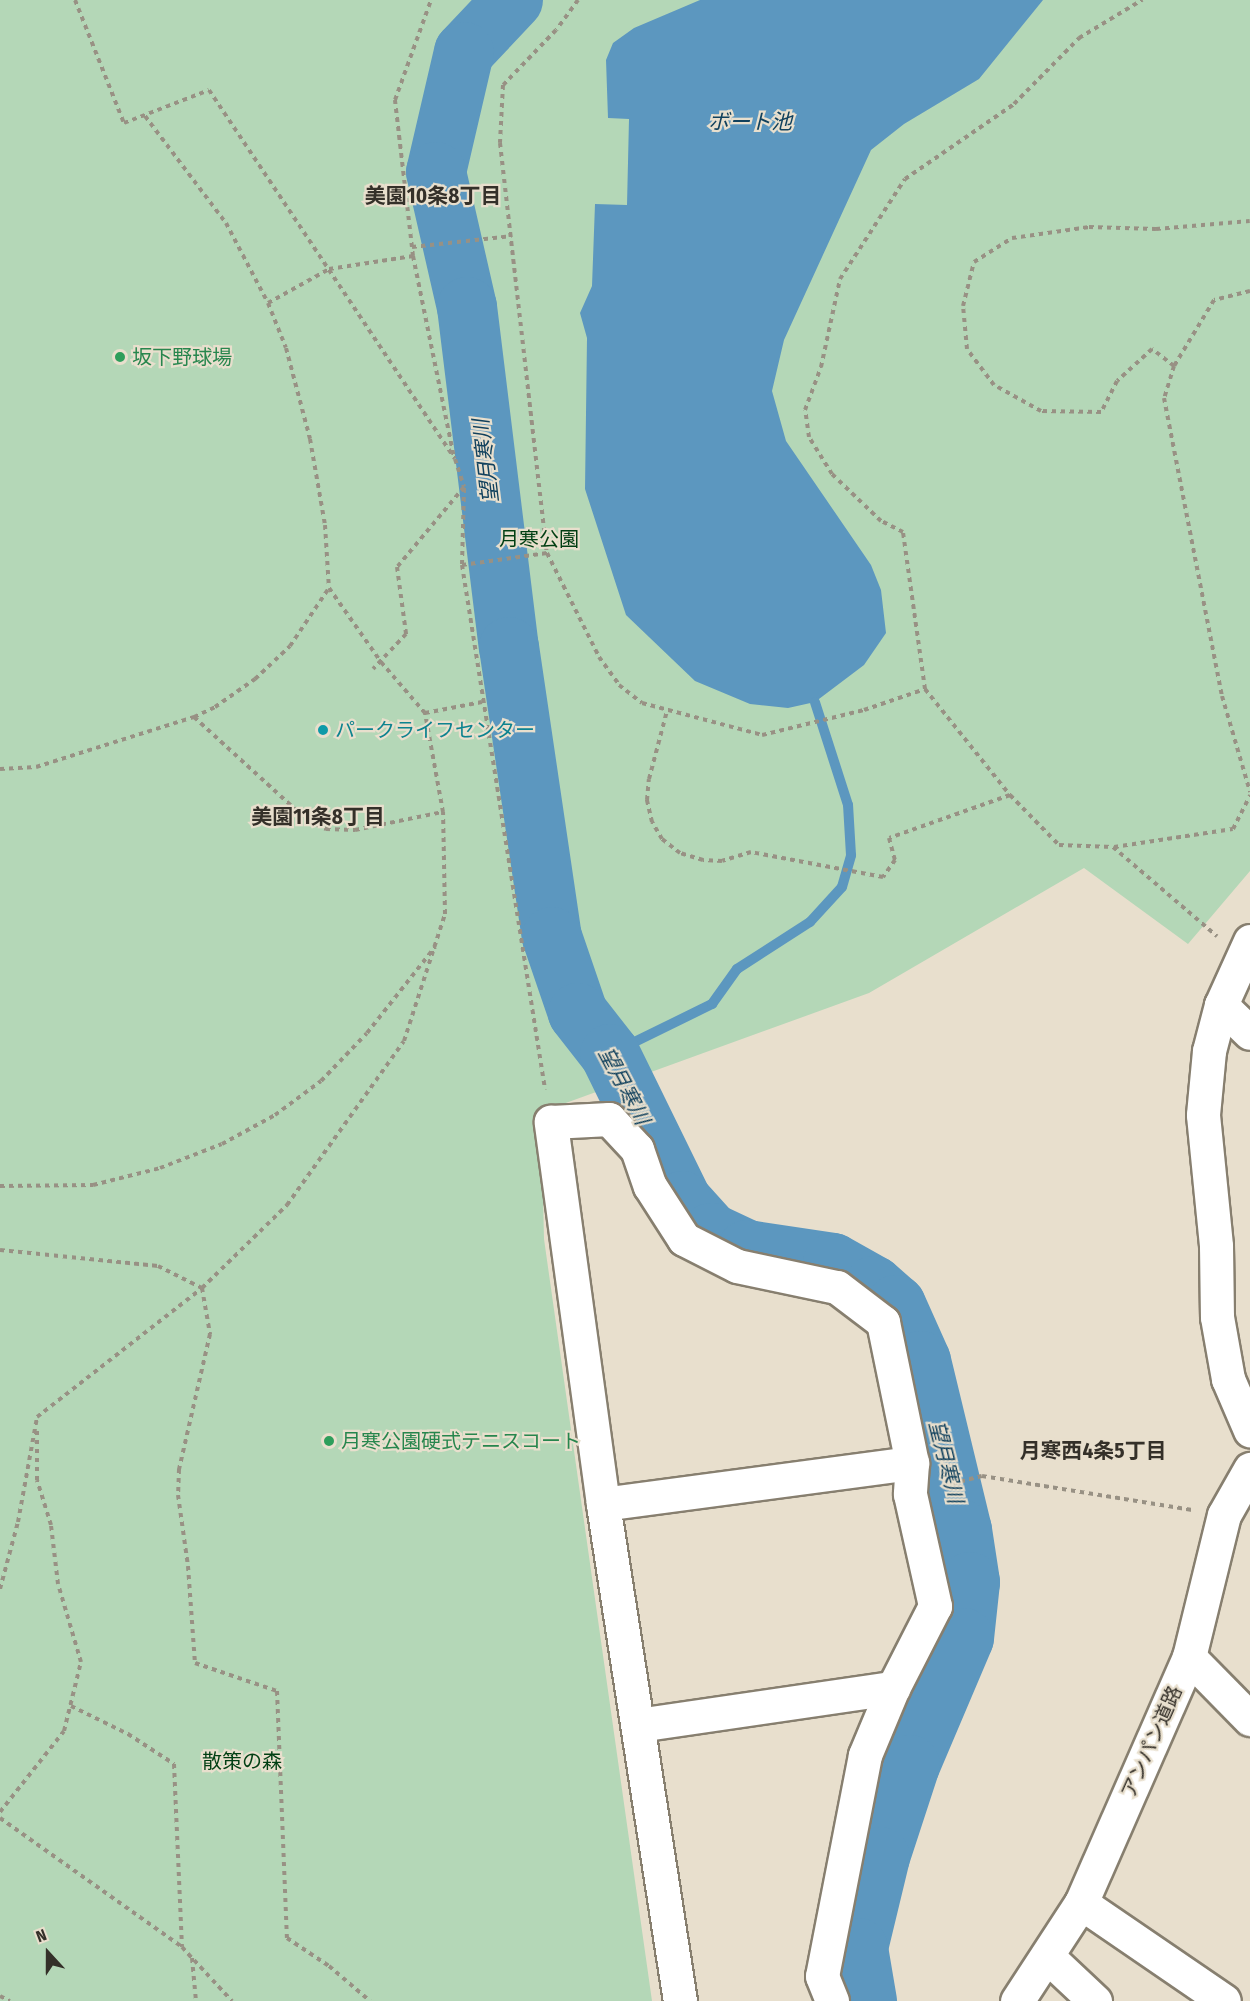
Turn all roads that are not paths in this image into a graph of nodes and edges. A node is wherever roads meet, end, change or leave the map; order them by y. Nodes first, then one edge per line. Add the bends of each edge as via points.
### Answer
1 (1238, 943) edge
2 (1221, 1005) junction
3 (1250, 1033) edge
4 (1250, 1430) edge
5 (912, 1463) junction
6 (1250, 1469) edge
7 (603, 1503) junction
8 (1189, 1657) junction
9 (892, 1688) junction
10 (1250, 1719) edge
11 (638, 1725) junction
12 (1081, 1903) junction
13 (1047, 1956) junction
14 (680, 2001) edge
15 (832, 2001) edge
16 (1017, 2001) edge
17 (1095, 2001) edge
18 (1224, 2001) edge

1 - 2 street
2 - 3 street
2 - 4 street via 1209,1051 1203,1115 1216,1246 1217,1317 1228,1379
5 - 7 street
5 - 7 street via 883,1322 837,1287 737,1266 684,1239 650,1186 637,1149 609,1119 551,1122
5 - 9 street via 910,1494 935,1606
6 - 8 street, アンパン道路 via 1224,1515
7 - 11 street
8 - 10 street
8 - 12 street, アンパン道路
9 - 11 street
9 - 15 street via 865,1755 830,1932 822,1976
11 - 14 street
12 - 13 street, アンパン道路
12 - 18 street
13 - 16 street, アンパン道路
13 - 17 street

